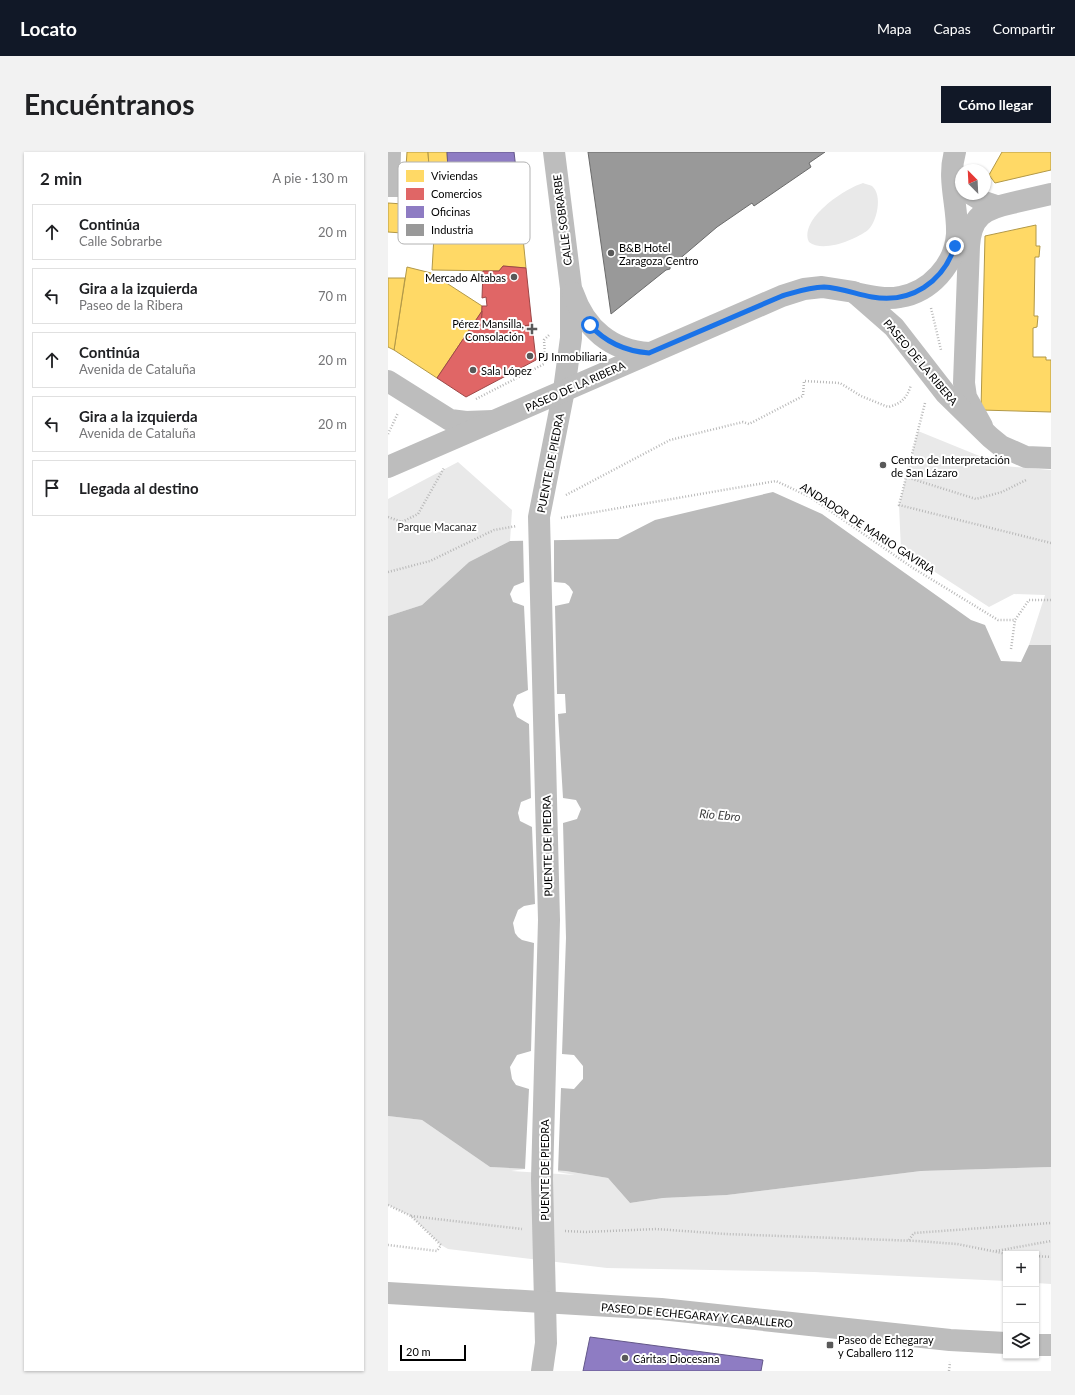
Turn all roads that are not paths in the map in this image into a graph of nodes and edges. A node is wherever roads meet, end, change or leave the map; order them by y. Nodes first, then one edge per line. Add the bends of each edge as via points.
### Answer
1 (554, 152) edge
2 (389, 159) edge
3 (398, 186) edge
4 (1051, 194) edge
5 (956, 200) edge
6 (981, 200) edge
7 (996, 206) junction
8 (571, 288) junction
9 (854, 292) junction
10 (649, 353) junction
11 (388, 381) edge
12 (564, 390) junction
13 (496, 421) junction
14 (986, 433) junction
15 (1051, 458) edge
16 (388, 466) edge
17 (388, 1293) edge
18 (545, 1303) junction
19 (1003, 1343) edge
20 (1039, 1345) edge
21 (1051, 1345) edge
22 (542, 1371) edge

1 - 8 main road, CALLE SOBRARBE
2 - 3 main road via 389,186
4 - 7 main road
5 - 9 main road via 955,246 952,256 937,278 912,294 899,298 873,297
6 - 7 main road
7 - 14 main road, PASEO DE LA RIBERA via 975,221 970,236 964,362 966,397
8 - 10 main road, CALLE SOBRARBE via 583,316 600,336 619,346
8 - 12 main road, CALLE SOBRARBE via 571,338
9 - 10 main road, PASEO DE LA RIBERA via 822,287 804,289
9 - 14 main road, PASEO DE LA RIBERA via 894,327 946,394
10 - 12 main road, PASEO DE LA RIBERA
11 - 13 main road via 450,420
12 - 13 main road, PASEO DE LA RIBERA
12 - 18 main road, PUENTE DE PIEDRA via 548,518 549,920 542,1179
13 - 16 main road, PASEO DE LA RIBERA
14 - 15 main road, PASEO DE LA RIBERA via 1000,446 1012,452 1026,457
17 - 18 main road, PASEO DE ECHEGARAY Y CABALLERO
18 - 19 main road, PASEO DE ECHEGARAY Y CABALLERO via 661,1309 950,1340
18 - 22 main road, PUENTE DE PIEDRA via 546,1343
20 - 21 main road

